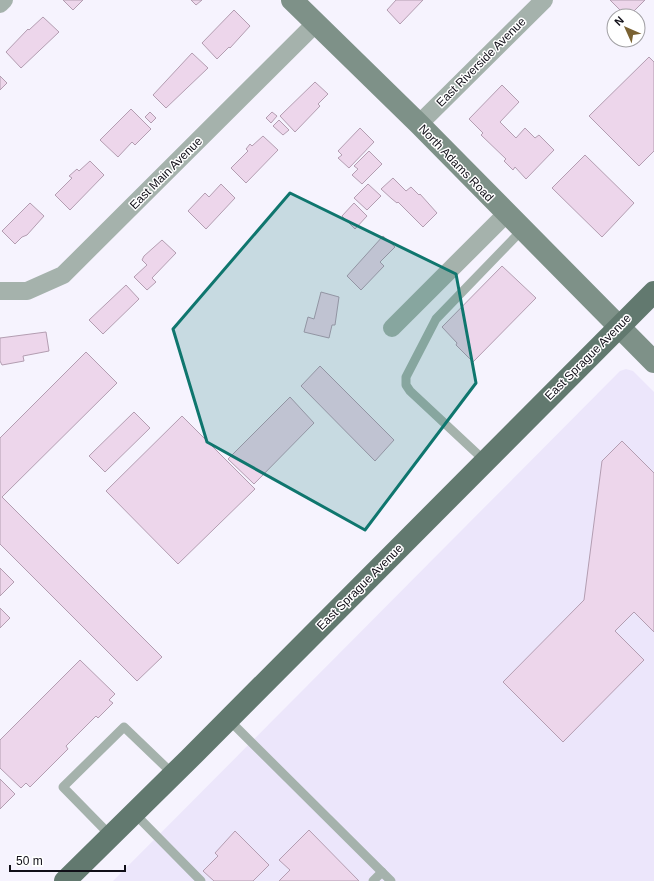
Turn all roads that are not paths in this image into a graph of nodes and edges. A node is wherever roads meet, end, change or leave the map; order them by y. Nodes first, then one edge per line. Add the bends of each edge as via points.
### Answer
1 (4, 0) edge
2 (292, 0) edge
3 (544, 0) edge
4 (0, 4) edge
5 (316, 23) junction
6 (418, 124) junction
7 (506, 214) junction
8 (522, 230) junction
9 (0, 291) edge
10 (654, 292) edge
11 (619, 327) junction
12 (392, 328) dead end
13 (654, 362) edge
14 (485, 461) junction
15 (228, 719) junction
16 (173, 774) junction
17 (134, 813) junction
18 (111, 836) junction
19 (382, 872) junction
20 (65, 881) edge
21 (201, 881) edge
22 (373, 881) edge
23 (391, 881) edge

1 - 4 street
2 - 5 street, North Adams Road
3 - 6 street, East Riverside Avenue
5 - 6 street, North Adams Road
5 - 9 street, East Main Avenue via 63,275 27,291
6 - 7 street, North Adams Road
7 - 8 street, North Adams Road
7 - 12 street
8 - 11 street, North Adams Road
8 - 14 lane via 436,319 406,377 406,385 410,391
10 - 11 main road, East Sprague Avenue
11 - 13 street, North Adams Road
11 - 14 main road, East Sprague Avenue
14 - 15 main road, East Sprague Avenue
15 - 16 main road, East Sprague Avenue
15 - 19 lane
16 - 17 main road, East Sprague Avenue
16 - 18 lane via 124,727 63,788
17 - 18 main road, East Sprague Avenue
17 - 21 lane
18 - 20 main road, East Sprague Avenue
19 - 22 lane
19 - 23 lane

